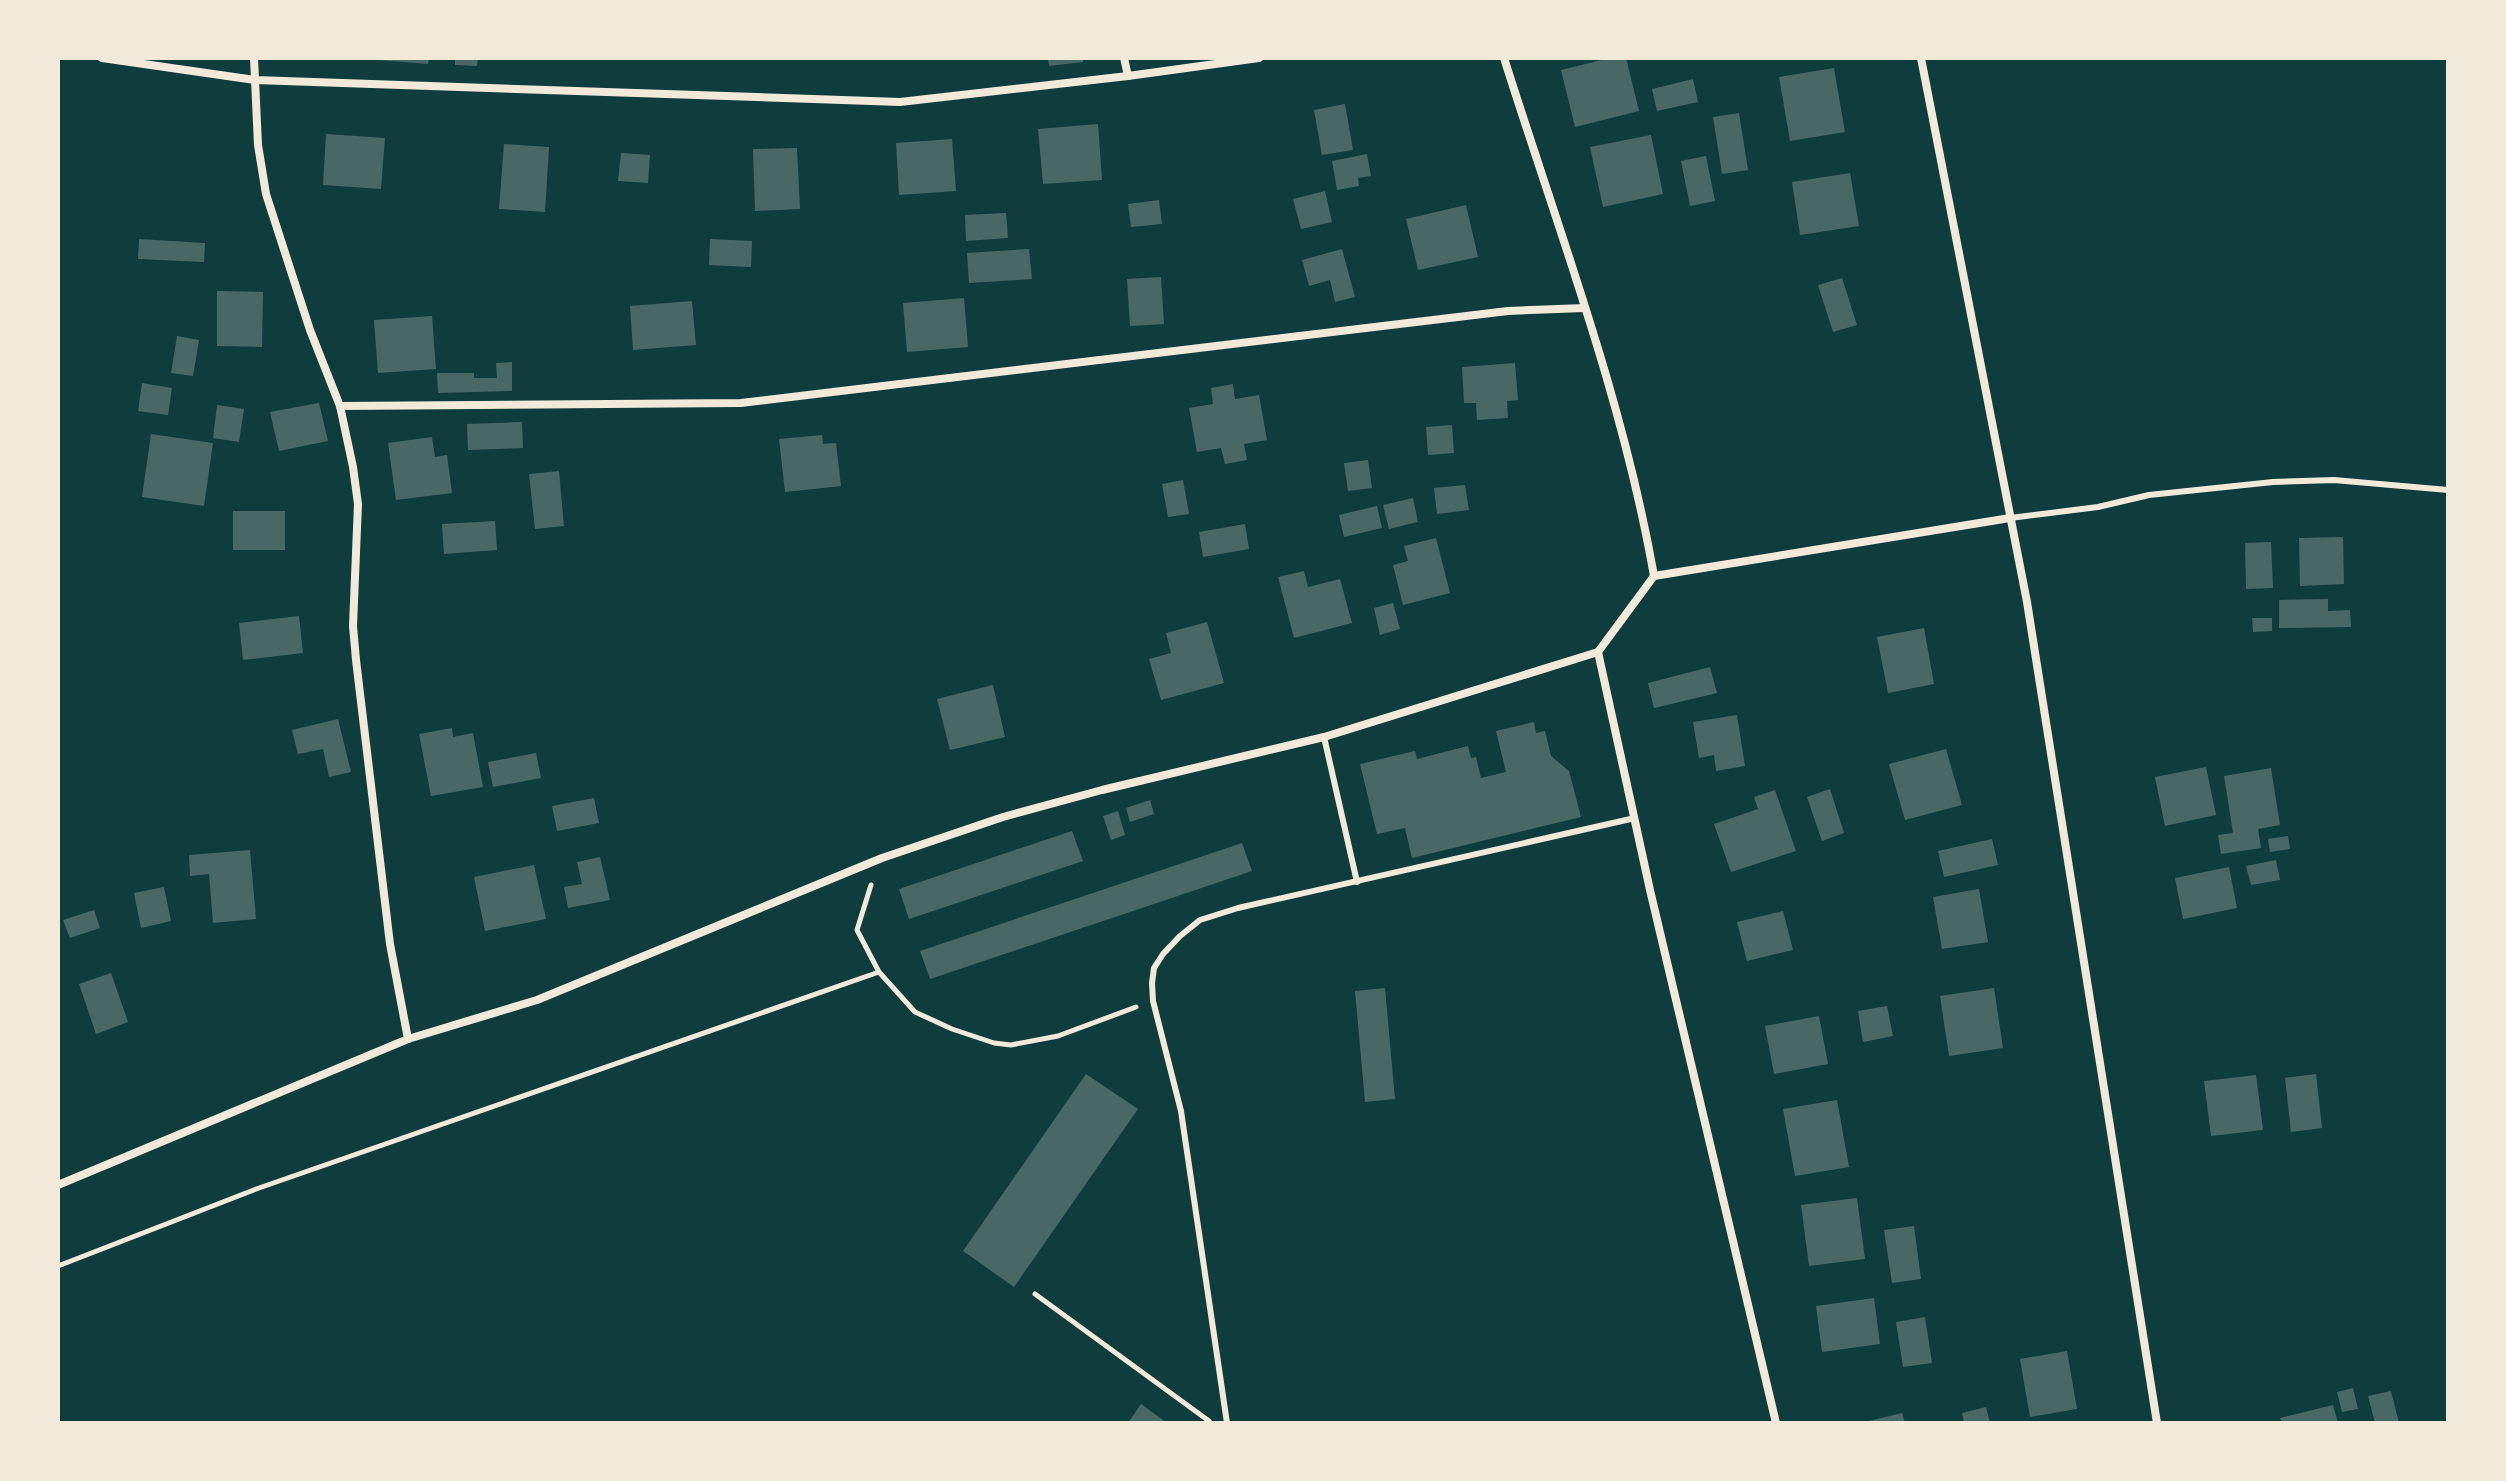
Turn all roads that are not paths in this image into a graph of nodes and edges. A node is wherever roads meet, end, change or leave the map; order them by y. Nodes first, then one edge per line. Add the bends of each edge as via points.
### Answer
1 (102, 58) edge
2 (254, 58) edge
3 (1124, 58) edge
4 (1259, 58) edge
5 (1504, 58) edge
6 (1921, 58) edge
7 (1128, 76) junction
8 (255, 80) junction
9 (1584, 308) junction
10 (340, 406) junction
11 (2448, 490) edge
12 (2010, 518) junction
13 (1654, 576) junction
14 (1598, 652) junction
15 (1324, 737) junction
16 (1636, 818) junction
17 (1357, 882) junction
18 (408, 1039) junction
19 (58, 1185) edge
20 (1227, 1423) edge
21 (1776, 1423) edge
22 (2157, 1423) edge

1 - 8 street
2 - 8 street
3 - 7 street
4 - 7 street
5 - 9 street
6 - 12 street
7 - 8 street via 900,102
8 - 10 street via 266,194
9 - 10 street via 1508,311 741,403
9 - 13 street via 1638,489
10 - 18 street via 358,504 356,660 390,944
11 - 12 lane via 2334,480 2273,482
12 - 13 street
12 - 22 street
13 - 14 street
14 - 15 street
14 - 16 street
15 - 17 lane
15 - 18 street via 1003,817 882,858 537,1000
16 - 17 lane
16 - 21 street
17 - 20 lane via 1200,920 1154,968 1153,1001 1181,1111
18 - 19 street

